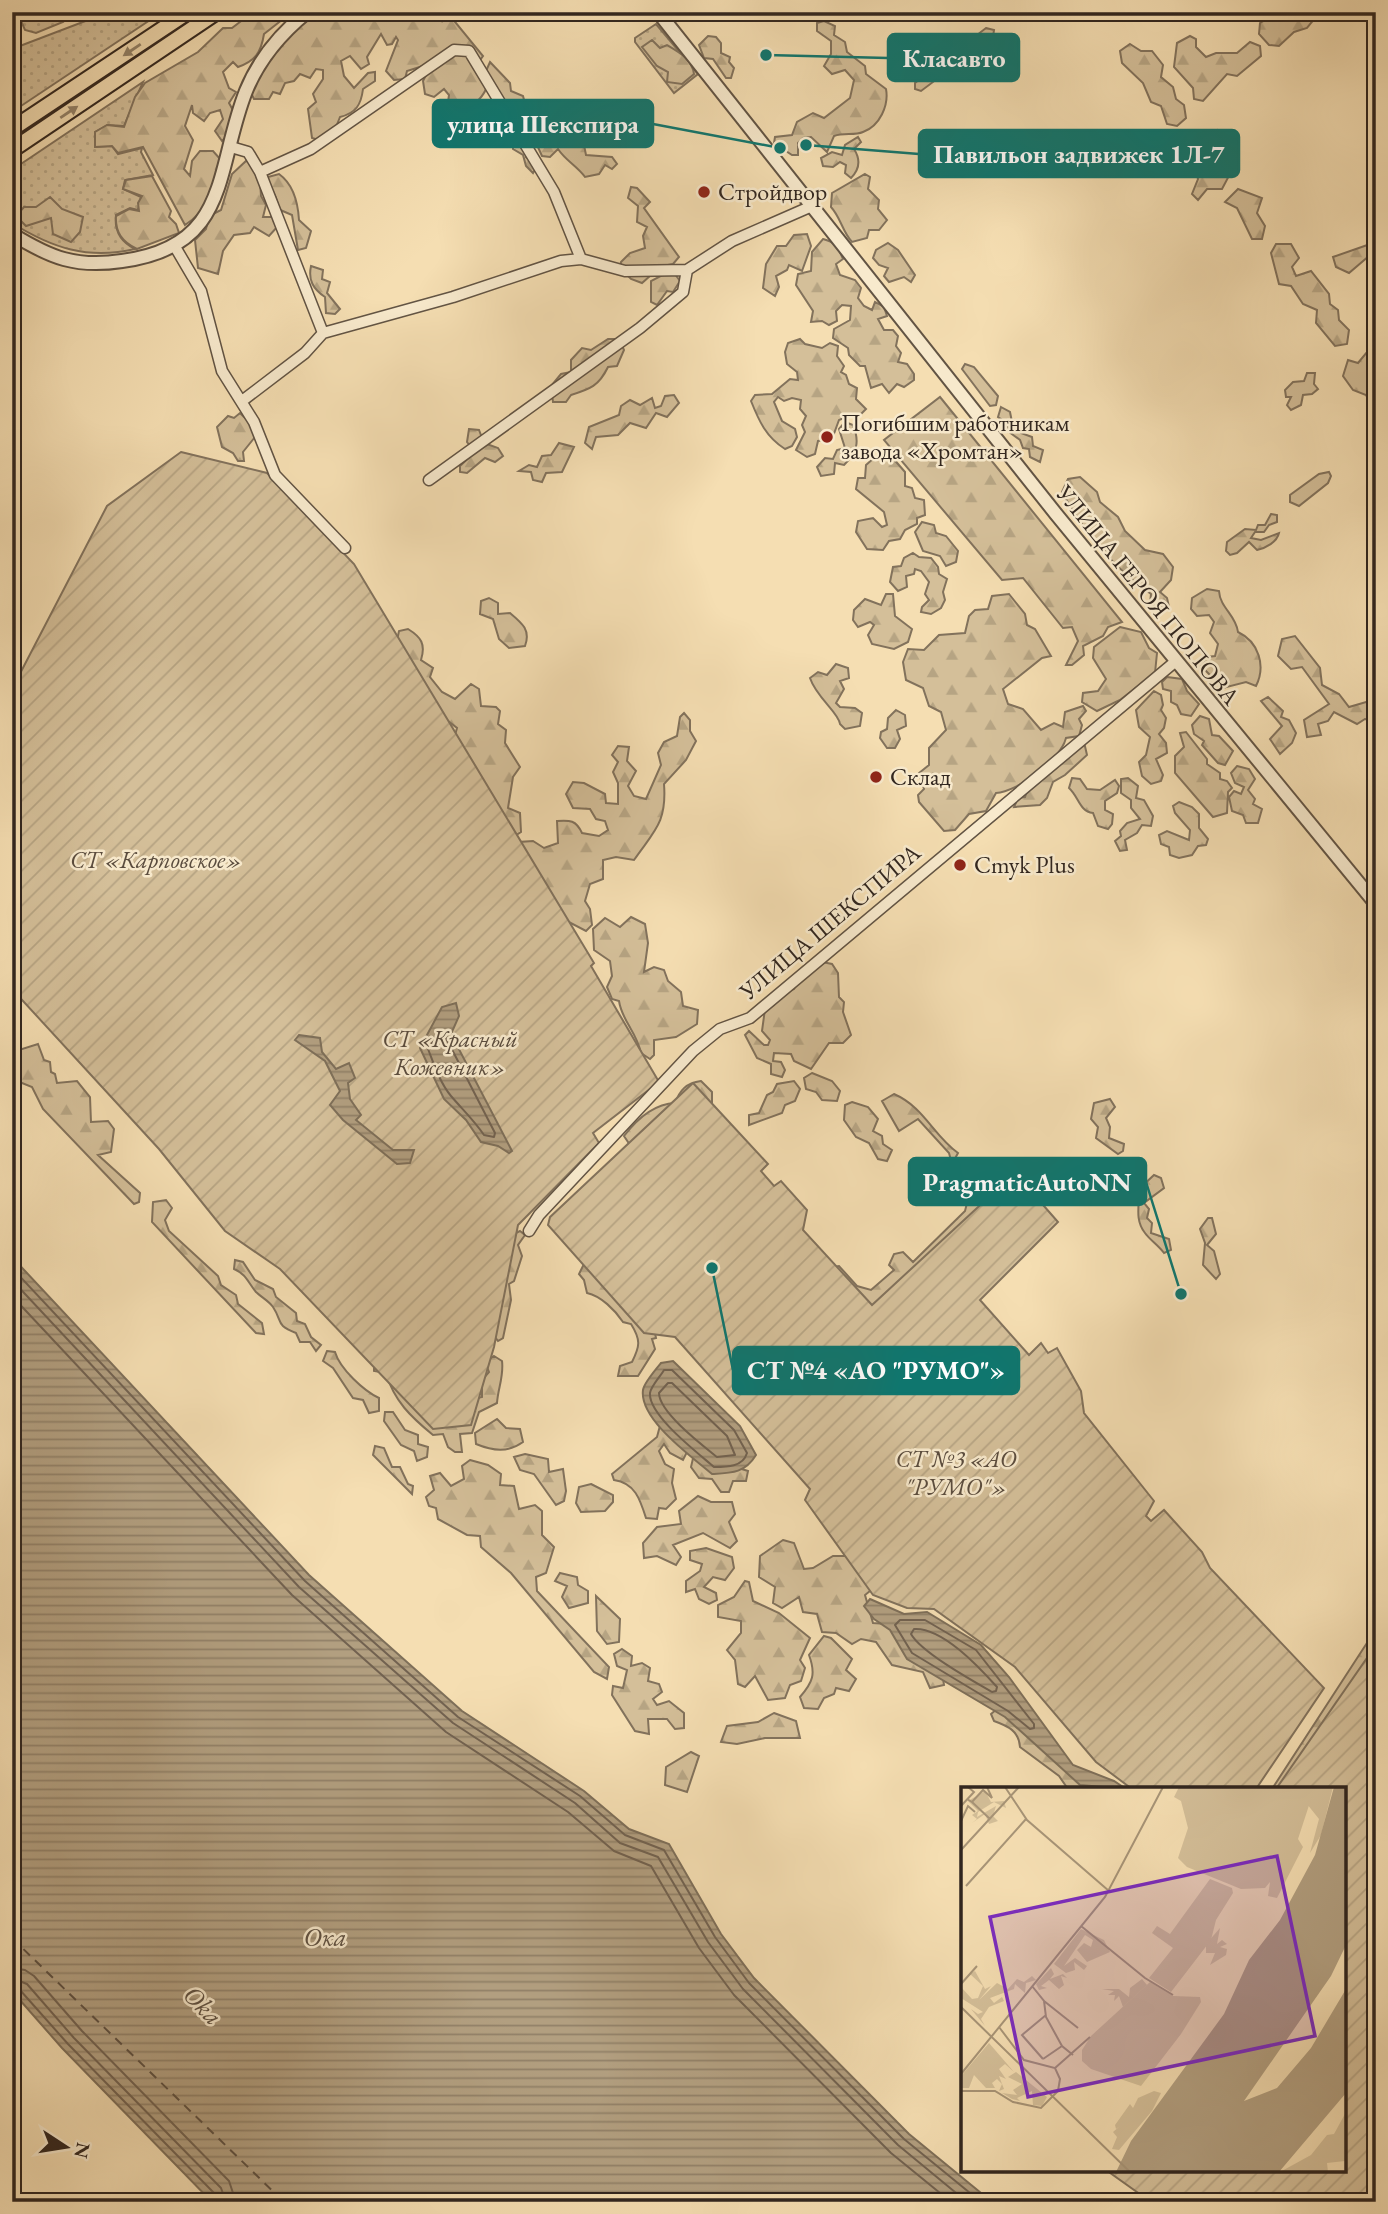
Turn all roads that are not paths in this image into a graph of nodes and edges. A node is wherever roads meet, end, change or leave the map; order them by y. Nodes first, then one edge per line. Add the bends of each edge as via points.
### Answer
1 (188, 12) edge
2 (217, 12) edge
3 (307, 12) edge
4 (658, 12) edge
5 (12, 129) edge
6 (231, 147) junction
7 (12, 150) edge
8 (260, 172) junction
9 (812, 206) junction
10 (12, 234) edge
11 (174, 245) junction
12 (581, 258) junction
13 (687, 270) junction
14 (323, 332) junction
15 (242, 401) junction
16 (429, 480) dead end
17 (345, 548) dead end
18 (1176, 661) junction
19 (1376, 904) edge
20 (529, 1231) dead end

1 -> 5 main road
7 -> 2 main road
3 - 6 street via 262,60 245,93
4 - 9 street, УЛИЦА ГЕРОЯ ПОПОВА
6 - 8 street via 248,152
6 - 11 street via 204,220
8 - 12 street via 310,149 454,50 469,51 554,192
8 - 14 street
9 - 13 street via 732,241
9 - 18 street, УЛИЦА ГЕРОЯ ПОПОВА
10 - 11 street via 48,256 86,263 139,259
11 - 15 street via 201,290 222,370
12 - 13 street via 625,271
12 - 14 street
13 - 16 street via 683,292 640,328
14 - 15 street via 305,353
15 - 17 street via 275,475
18 - 19 street, УЛИЦА ГЕРОЯ ПОПОВА
18 - 20 street, УЛИЦА ШЕКСПИРА via 750,1018 720,1029 693,1051

